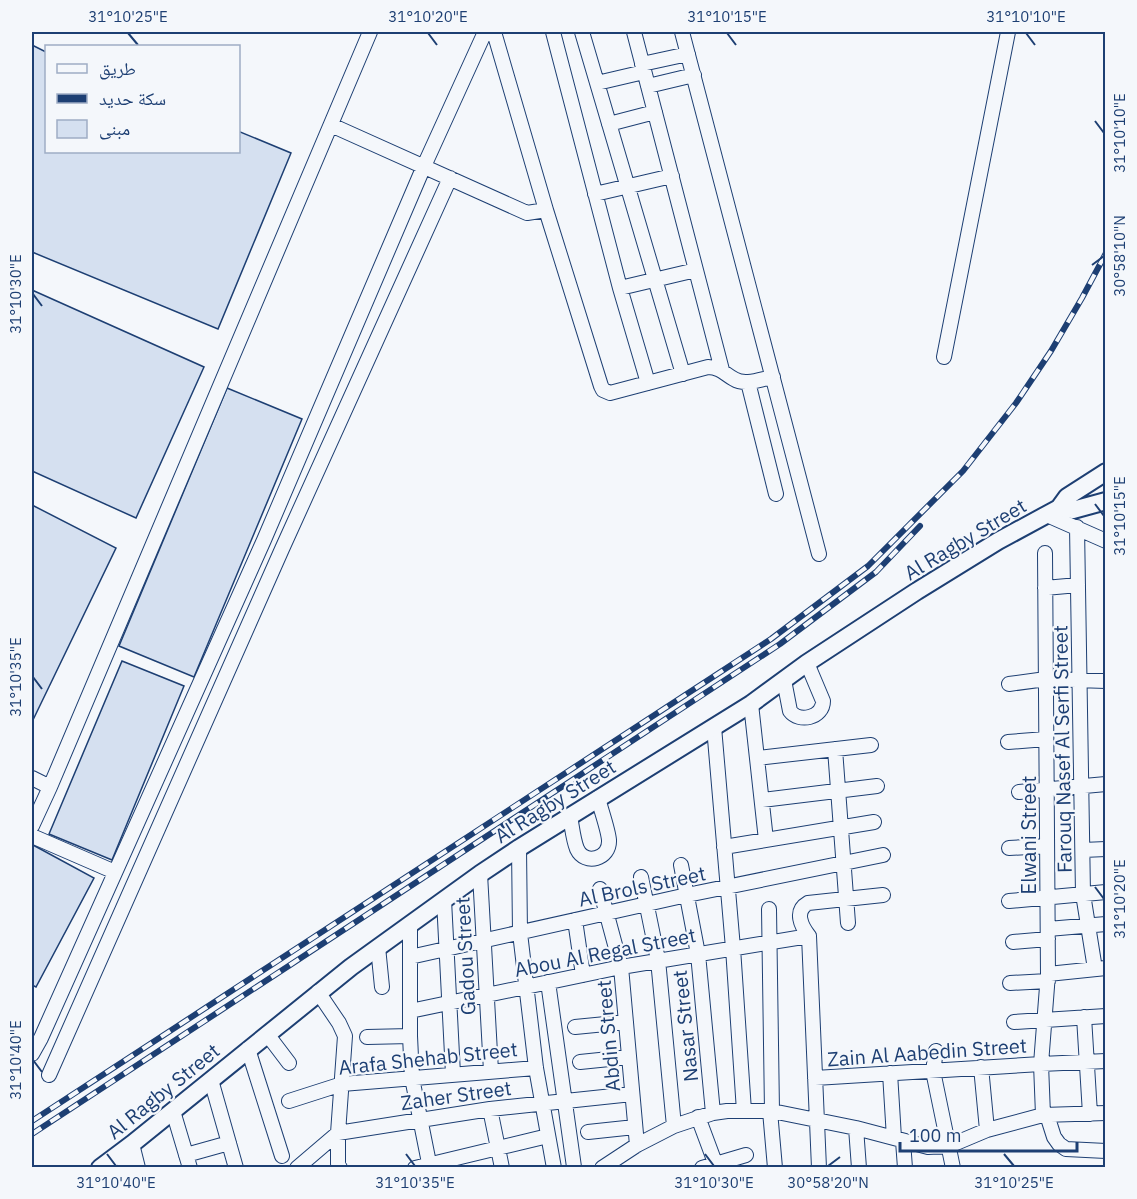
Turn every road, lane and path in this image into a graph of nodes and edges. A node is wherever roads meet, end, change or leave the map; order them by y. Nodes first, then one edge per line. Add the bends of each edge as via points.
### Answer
1 (370, 32) edge
2 (485, 32) edge
3 (494, 32) edge
4 (553, 32) edge
5 (582, 32) edge
6 (634, 32) edge
7 (682, 32) edge
8 (1008, 32) edge
9 (688, 54) junction
10 (643, 68) junction
11 (694, 75) junction
12 (597, 83) junction
13 (648, 86) junction
14 (655, 112) junction
15 (609, 124) junction
16 (331, 125) junction
17 (424, 166) junction
18 (672, 176) junction
19 (450, 178) junction
20 (627, 186) junction
21 (595, 194) junction
22 (546, 210) junction
23 (403, 250) junction
24 (696, 270) junction
25 (655, 280) junction
26 (620, 288) junction
27 (357, 321) junction
28 (381, 330) junction
29 (944, 357) dead end
30 (722, 370) junction
31 (682, 374) junction
32 (773, 377) junction
33 (748, 382) junction
34 (648, 383) junction
35 (1106, 472) edge
36 (776, 494) dead end
37 (1106, 501) edge
38 (1053, 511) junction
39 (1077, 527) junction
40 (264, 540) junction
41 (1106, 541) edge
42 (282, 549) junction
43 (1045, 553) dead end
44 (819, 554) dead end
45 (1078, 585) junction
46 (1045, 588) junction
47 (807, 663) junction
48 (1046, 679) junction
49 (784, 680) junction
50 (1080, 680) junction
51 (1106, 681) edge
52 (1009, 684) dead end
53 (751, 704) junction
54 (714, 727) junction
55 (1046, 739) junction
56 (1008, 742) dead end
57 (172, 745) junction
58 (872, 745) dead end
59 (835, 749) junction
60 (191, 754) junction
61 (757, 758) junction
62 (32, 778) edge
63 (1106, 784) edge
64 (877, 786) dead end
65 (1082, 786) junction
66 (50, 787) junction
67 (1047, 789) junction
68 (838, 790) junction
69 (1019, 792) dead end
70 (598, 798) junction
71 (762, 800) junction
72 (570, 816) junction
73 (874, 822) dead end
74 (32, 826) edge
75 (841, 827) junction
76 (32, 836) edge
77 (766, 840) junction
78 (1047, 846) junction
79 (724, 847) junction
80 (519, 848) junction
81 (1009, 848) dead end
82 (1106, 849) edge
83 (1083, 850) junction
84 (883, 855) dead end
85 (844, 863) junction
86 (681, 864) dead end
87 (115, 872) junction
88 (480, 874) junction
89 (641, 877) dead end
90 (727, 887) junction
91 (600, 889) dead end
92 (1106, 892) edge
93 (1083, 894) junction
94 (687, 895) junction
95 (883, 895) dead end
96 (1048, 898) junction
97 (846, 899) junction
98 (444, 900) junction
99 (1009, 901) dead end
100 (647, 904) junction
101 (769, 909) dead end
102 (606, 913) junction
103 (575, 920) junction
104 (848, 923) dead end
105 (410, 924) junction
106 (1106, 924) edge
107 (1088, 926) junction
108 (520, 933) junction
109 (1048, 934) junction
110 (809, 936) junction
111 (484, 941) junction
112 (770, 942) junction
113 (1013, 942) dead end
114 (378, 947) junction
115 (733, 948) junction
116 (446, 949) junction
117 (698, 954) junction
118 (410, 957) junction
119 (658, 960) junction
120 (621, 967) junction
121 (1100, 969) edge
122 (583, 975) junction
123 (1048, 977) junction
124 (548, 982) junction
125 (1010, 983) dead end
126 (526, 986) junction
127 (382, 987) dead end
128 (318, 992) junction
129 (487, 995) junction
130 (449, 1003) junction
131 (410, 1011) junction
132 (1106, 1016) edge
133 (1084, 1017) junction
134 (1045, 1020) junction
135 (626, 1022) junction
136 (1014, 1022) dead end
137 (575, 1027) dead end
138 (267, 1034) junction
139 (410, 1036) junction
140 (367, 1037) dead end
141 (248, 1049) junction
142 (936, 1051) dead end
143 (32, 1054) edge
144 (629, 1057) junction
145 (1106, 1061) edge
146 (580, 1062) dead end
147 (1087, 1062) junction
148 (289, 1063) dead end
149 (1041, 1064) junction
150 (981, 1067) junction
151 (536, 1068) junction
152 (491, 1071) junction
153 (933, 1071) junction
154 (890, 1073) junction
155 (453, 1074) junction
156 (49, 1075) dead end
157 (412, 1078) junction
158 (815, 1078) junction
159 (211, 1080) junction
160 (342, 1084) junction
161 (632, 1094) junction
162 (289, 1101) dead end
163 (565, 1101) junction
164 (542, 1104) junction
165 (490, 1109) junction
166 (173, 1111) junction
167 (744, 1111) junction
168 (771, 1111) junction
169 (713, 1113) junction
170 (1106, 1113) edge
171 (1090, 1114) junction
172 (1045, 1115) junction
173 (698, 1117) junction
174 (420, 1119) junction
175 (817, 1120) junction
176 (674, 1126) junction
177 (635, 1127) junction
178 (856, 1128) junction
179 (987, 1130) junction
180 (588, 1132) dead end
181 (338, 1133) junction
182 (548, 1136) junction
183 (899, 1139) junction
184 (229, 1143) junction
185 (637, 1145) junction
186 (949, 1146) junction
187 (498, 1148) junction
188 (1106, 1151) edge
189 (126, 1155) edge
190 (746, 1155) dead end
191 (282, 1156) dead end
192 (188, 1161) edge
193 (622, 1162) edge
194 (425, 1166) edge
195 (716, 1166) edge
196 (101, 1167) edge
197 (138, 1167) edge
198 (236, 1167) edge
199 (297, 1167) edge
200 (340, 1167) edge
201 (502, 1167) edge
202 (554, 1167) edge
203 (574, 1167) edge
204 (585, 1167) edge
205 (602, 1167) edge
206 (702, 1167) edge
207 (775, 1167) edge
208 (819, 1167) edge
209 (858, 1167) edge
210 (905, 1167) edge
211 (953, 1167) edge

1 - 16 street
2 - 17 street
3 - 22 street
4 - 21 street
5 - 12 street
6 - 10 street
7 - 9 street
8 - 29 street
9 - 10 street
9 - 11 street
10 - 12 street
10 - 13 street
11 - 13 street
11 - 32 street
12 - 15 street
13 - 14 street
14 - 15 street
14 - 18 street
15 - 20 street
16 - 17 street
16 - 66 street
17 - 19 street
17 - 23 street
18 - 20 street
18 - 24 street
19 - 22 street via 527,213
19 - 23 street
20 - 21 street
20 - 25 street
21 - 26 street
22 - 34 street via 603,390 610,393
23 - 27 street
23 - 28 street
24 - 25 street
24 - 30 street
25 - 26 street
25 - 31 street
26 - 34 street
27 - 28 street
27 - 40 street
28 - 42 street
30 - 31 street via 708,367
30 - 33 street via 734,380
31 - 34 street
32 - 33 street
32 - 44 street
33 - 36 street
35 - 38 main road via 1067,496
37 - 38 main road
38 - 39 street
38 - 47 main road, Al Ragby Street via 917,591
39 - 41 street
39 - 45 street, Farouq Nasef Al Serfi Street
40 - 42 street
40 - 57 street
42 - 60 street
43 - 46 street, Elwani Street
45 - 46 street
45 - 50 street, Farouq Nasef Al Serfi Street
46 - 48 street, Elwani Street
47 - 49 main road, Al Ragby Street
47 - 49 street via 823,701 820,712 793,715
48 - 50 street
48 - 52 street
48 - 55 street, Elwani Street
49 - 53 main road, Al Ragby Street
50 - 51 street
50 - 65 street, Farouq Nasef Al Serfi Street
53 - 54 main road, Al Ragby Street
53 - 61 street
54 - 70 main road, Al Ragby Street
54 - 79 street
55 - 56 street
55 - 67 street, Elwani Street
57 - 60 street
57 - 87 street
58 - 59 street
59 - 61 street
59 - 68 street
60 - 156 street
61 - 71 street
62 - 66 street
63 - 65 street
64 - 68 street
65 - 67 street
65 - 83 street, Farouq Nasef Al Serfi Street
66 - 74 street
67 - 69 street
67 - 78 street, Elwani Street
68 - 71 street
68 - 75 street
70 - 72 main road, Al Ragby Street
70 - 72 street via 609,840 601,857 583,857 577,849
71 - 77 street
72 - 80 main road, Al Ragby Street
73 - 75 street
75 - 77 street
75 - 85 street
76 - 87 street
77 - 79 street
78 - 81 street
78 - 96 street, Elwani Street
79 - 90 street
80 - 88 main road, Al Ragby Street
80 - 108 street
82 - 83 street
83 - 93 street, Farouq Nasef Al Serfi Street
84 - 85 street, Al Brols Street
85 - 90 street, Al Brols Street
85 - 97 street
86 - 94 street, Nasar Street
87 - 143 street
88 - 98 main road, Al Ragby Street
88 - 111 street, Gadou Street
89 - 100 street
90 - 94 street, Al Brols Street
90 - 115 street
91 - 102 street, Abdin Street
92 - 93 street
93 - 96 street
93 - 107 street, Farouq Nasef Al Serfi Street
94 - 100 street, Al Brols Street
94 - 117 street, Nasar Street
95 - 97 street
96 - 99 street
96 - 109 street, Elwani Street
97 - 104 street
97 - 110 street via 803,906 801,924
98 - 105 main road, Al Ragby Street
98 - 116 street
100 - 102 street, Al Brols Street
100 - 119 street
101 - 112 street
102 - 103 street, Al Brols Street
102 - 120 street, Abdin Street
103 - 108 street, Al Brols Street
103 - 122 street
105 - 114 main road, Al Ragby Street
105 - 118 street
106 - 107 street
107 - 109 street
107 - 121 street, Farouq Nasef Al Serfi Street
108 - 111 street, Al Brols Street
108 - 126 street
109 - 113 street
109 - 123 street, Elwani Street
110 - 112 street, Abou Al Regal Street
110 - 158 street
111 - 116 street, Al Brols Street
111 - 129 street, Gadou Street
112 - 115 street, Abou Al Regal Street
112 - 168 street
114 - 127 street
114 - 128 main road, Al Ragby Street
115 - 117 street, Abou Al Regal Street
115 - 167 street
116 - 118 street, Al Brols Street
116 - 130 street
117 - 119 street, Abou Al Regal Street
117 - 169 street, Nasar Street
118 - 131 street
119 - 120 street, Abou Al Regal Street
119 - 176 street
120 - 122 street, Abou Al Regal Street
120 - 135 street, Abdin Street
121 - 123 street
122 - 124 street, Abou Al Regal Street
123 - 125 street
123 - 134 street, Elwani Street
124 - 126 street, Abou Al Regal Street
124 - 163 street
126 - 129 street, Abou Al Regal Street
126 - 151 street
128 - 138 main road, Al Ragby Street
128 - 160 street via 345,1036
129 - 130 street, Abou Al Regal Street
129 - 152 street, Gadou Street
130 - 131 street, Abou Al Regal Street
130 - 155 street
131 - 139 street
132 - 133 street
133 - 134 street
133 - 147 street
134 - 136 street
134 - 149 street, Elwani Street
135 - 137 street
135 - 144 street, Abdin Street
138 - 141 main road, Al Ragby Street
138 - 148 street
139 - 140 street
139 - 157 street
141 - 159 main road, Al Ragby Street
141 - 191 street
142 - 153 street
144 - 146 street
144 - 161 street, Abdin Street
145 - 147 street, Zain Al Aabedin Street
147 - 149 street, Zain Al Aabedin Street
147 - 171 street
149 - 150 street, Zain Al Aabedin Street
149 - 172 street, Elwani Street
150 - 153 street, Zain Al Aabedin Street
150 - 179 street
151 - 152 street, Arafa Shehab Street
151 - 164 street
152 - 155 street, Arafa Shehab Street
153 - 154 street, Zain Al Aabedin Street
153 - 186 street
154 - 158 street, Zain Al Aabedin Street
154 - 183 street
155 - 157 street, Arafa Shehab Street
157 - 160 street, Arafa Shehab Street
157 - 174 street
158 - 175 street
159 - 166 main road, Al Ragby Street
159 - 184 street
160 - 162 street, Arafa Shehab Street
160 - 181 street
161 - 163 street, Zaher Street
161 - 177 street, Abdin Street
163 - 164 street, Zaher Street
163 - 203 street
164 - 165 street, Zaher Street
164 - 182 street
165 - 174 street, Zaher Street
165 - 187 street
166 - 189 main road, Al Ragby Street
166 - 192 street
167 - 168 street
167 - 169 street
168 - 175 street
168 - 207 street
169 - 173 street
170 - 171 street
171 - 172 street
172 - 179 street
172 - 188 street, Elwani Street via 1054,1137 1066,1149
173 - 176 street
173 - 195 street
174 - 181 street, Zaher Street
174 - 194 street
175 - 178 street
175 - 208 street
176 - 185 street
177 - 180 street
177 - 185 street, Abdin Street
178 - 183 street
178 - 209 street
179 - 186 street
181 - 199 street, Zaher Street
181 - 200 street
182 - 187 street
182 - 202 street
183 - 186 street via 928,1147
183 - 210 street
184 - 192 street
184 - 198 street
185 - 193 street
186 - 211 street
187 - 194 street
187 - 201 street
189 - 196 main road, Al Ragby Street
189 - 197 street
190 - 195 street
193 - 205 street
195 - 206 street
203 - 204 street

